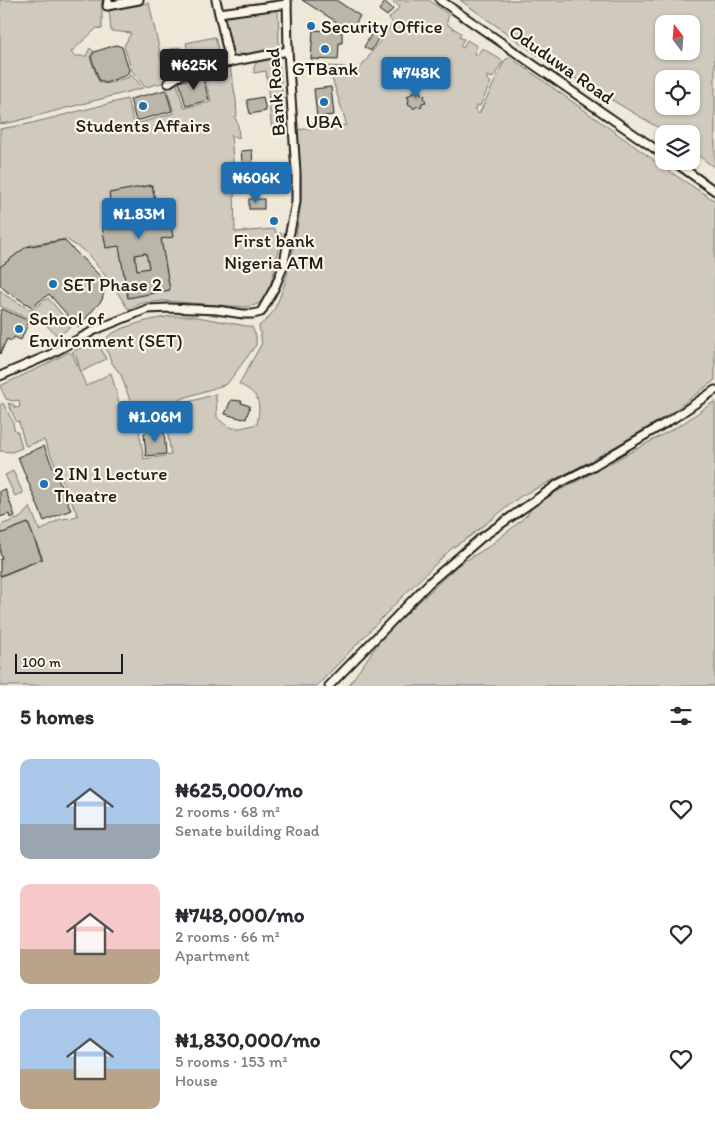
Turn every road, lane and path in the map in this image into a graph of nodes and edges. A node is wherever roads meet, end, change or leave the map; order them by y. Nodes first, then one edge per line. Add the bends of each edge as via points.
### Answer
1 (108, 0) edge
2 (140, 0) edge
3 (216, 0) edge
4 (440, 0) edge
5 (287, 2) edge
6 (219, 13) junction
7 (288, 51) junction
8 (230, 62) junction
9 (168, 83) dead end
10 (655, 149) edge
11 (686, 170) edge
12 (715, 191) edge
13 (0, 376) edge
14 (715, 390) edge
15 (329, 686) edge

1 - 2 street via 107,6
3 - 6 street
4 - 10 street, Oduduwa Road
5 - 6 street
5 - 7 street, Bank Road
6 - 8 street
7 - 8 street
7 - 13 street, Bank Road via 296,202 283,267 261,312 147,309
8 - 9 street via 182,74
11 - 12 street
14 - 15 street via 674,418 558,484 481,538 430,582

